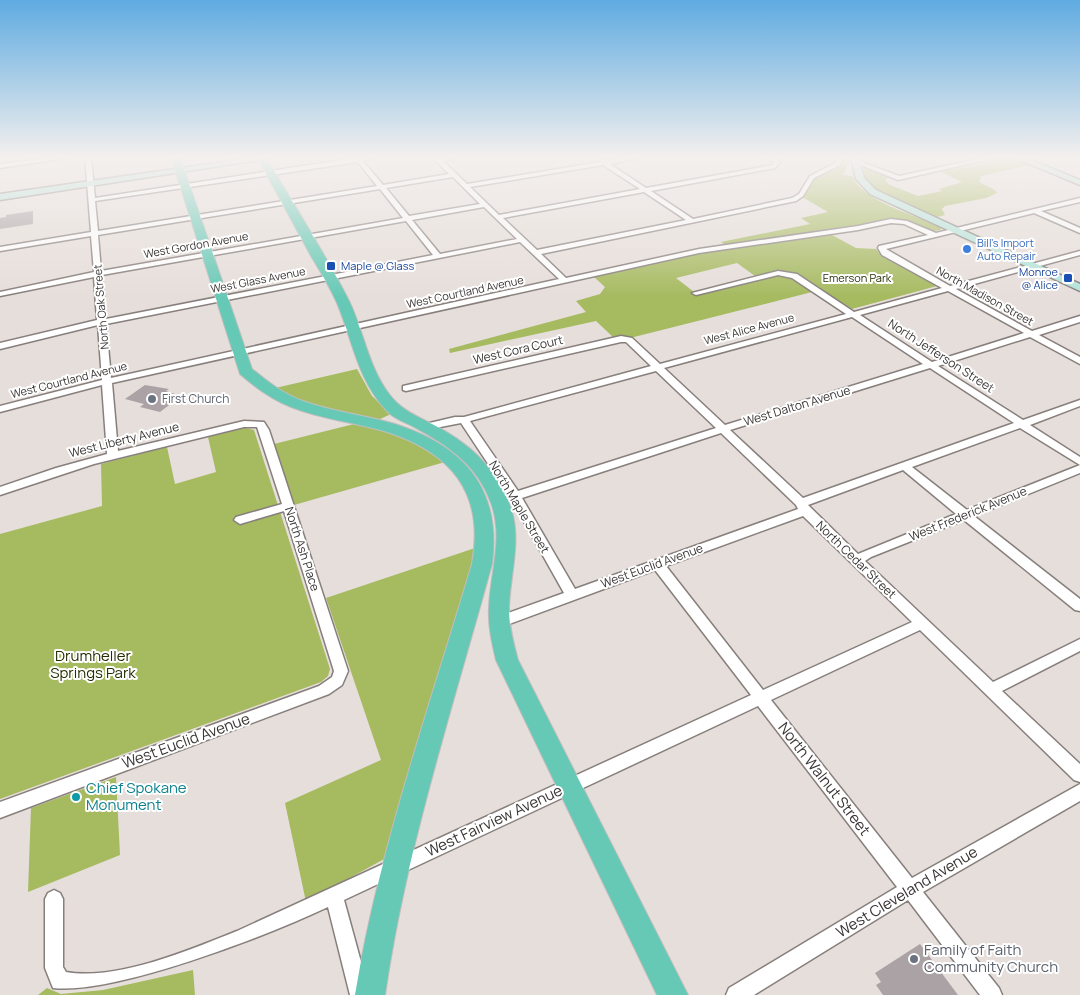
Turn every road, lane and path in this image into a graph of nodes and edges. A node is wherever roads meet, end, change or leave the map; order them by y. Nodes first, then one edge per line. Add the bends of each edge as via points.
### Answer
1 (92, 203) edge
2 (190, 203) edge
3 (278, 203) edge
4 (288, 203) edge
5 (396, 203) edge
6 (572, 203) edge
7 (665, 203) edge
8 (777, 203) edge
9 (899, 203) edge
10 (1066, 203) edge
11 (485, 205) joint
12 (1034, 211) junction
13 (194, 217) junction
14 (498, 217) junction
15 (408, 218) junction
16 (692, 221) junction
17 (958, 230) junction
18 (1080, 230) edge
19 (94, 233) junction
20 (935, 235) junction
21 (306, 236) junction
22 (522, 240) junction
23 (0, 249) edge
24 (1080, 252) edge
25 (535, 253) junction
26 (206, 254) junction
27 (438, 256) junction
28 (1033, 265) junction
29 (98, 274) junction
30 (329, 277) junction
31 (565, 281) junction
32 (948, 288) junction
33 (1080, 288) edge
34 (696, 293) dead end
35 (0, 294) edge
36 (221, 298) junction
37 (853, 313) junction
38 (1080, 319) edge
39 (103, 322) junction
40 (353, 328) junction
41 (1032, 334) junction
42 (634, 344) joint
43 (0, 346) edge
44 (238, 353) junction
45 (1080, 361) edge
46 (932, 365) junction
47 (656, 367) junction
48 (108, 381) junction
49 (406, 388) dead end
50 (1080, 403) edge
51 (0, 408) edge
52 (464, 420) junction
53 (258, 424) joint
54 (1022, 424) junction
55 (425, 427) junction
56 (723, 429) junction
57 (113, 456) junction
58 (1080, 462) edge
59 (904, 466) junction
60 (1080, 469) edge
61 (0, 491) edge
62 (515, 496) junction
63 (288, 506) junction
64 (803, 507) junction
65 (965, 515) junction
66 (240, 520) dead end
67 (857, 561) junction
68 (657, 564) junction
69 (572, 596) junction
70 (1080, 606) edge
71 (499, 622) junction
72 (922, 624) junction
73 (1080, 645) edge
74 (340, 677) joint
75 (992, 689) junction
76 (760, 698) junction
77 (1080, 775) edge
78 (569, 786) junction
79 (1080, 792) edge
80 (0, 810) edge
81 (396, 866) junction
82 (910, 889) junction
83 (334, 895) junction
84 (54, 899) dead end
85 (360, 995) edge
86 (370, 995) edge
87 (673, 995) edge
88 (736, 995) edge
89 (992, 995) edge

1 - 19 street, North Oak Street
2 - 13 main road
3 - 13 street
4 - 21 main road
5 - 15 street
6 - 14 street
7 - 16 street
8 - 16 street
9 - 17 street
10 - 12 street
11 - 14 street
11 - 15 street, West Gordon Avenue
12 - 17 street
12 - 18 street
13 - 19 street
13 - 26 main road
14 - 22 street
15 - 21 street, West Gordon Avenue
15 - 27 street
16 - 25 street
17 - 20 street
17 - 28 street
19 - 23 street
19 - 29 street, North Oak Street
20 - 31 street, West Courtland Avenue via 905,222 892,221 699,251
20 - 32 street, North Madison Street via 882,248 885,253
21 - 26 street, West Gordon Avenue
21 - 30 main road
22 - 25 street
22 - 27 street, West Glass Avenue
24 - 28 street, West Alice Avenue
25 - 31 street
26 - 29 street, West Gordon Avenue
26 - 36 main road
27 - 30 street, West Glass Avenue
28 - 32 street, West Alice Avenue
28 - 33 street
29 - 35 street, West Gordon Avenue
29 - 39 street, North Oak Street
30 - 36 street, West Glass Avenue
30 - 40 main road
31 - 40 street, West Courtland Avenue
32 - 37 street, West Alice Avenue
32 - 41 street, North Madison Street
34 - 37 street, North Jefferson Street via 787,273
36 - 39 street, West Glass Avenue
36 - 44 main road
37 - 46 street, North Jefferson Street
37 - 47 street, West Alice Avenue
38 - 41 street, West Dalton Avenue
39 - 43 street, West Glass Avenue
39 - 48 street, North Oak Street
40 - 44 street, West Courtland Avenue
40 - 55 main road via 363,363 382,396 394,410
41 - 45 street, North Madison Street
41 - 46 street, West Dalton Avenue
42 - 47 street, North Cedar Street
42 - 49 street, West Cora Court via 621,339
44 - 48 street, West Courtland Avenue
44 - 81 main road via 245,371 258,385 277,396 308,408 388,426 434,445 462,470 480,501 485,526 482,564
46 - 54 street, North Jefferson Street
46 - 56 street, West Dalton Avenue
47 - 52 street, West Alice Avenue
47 - 56 street, North Cedar Street
48 - 51 street, West Courtland Avenue
48 - 57 street, North Oak Street
50 - 54 street, West Euclid Avenue
52 - 55 street, West Alice Avenue
52 - 62 street, North Maple Street
53 - 57 street, West Liberty Avenue via 244,424
53 - 63 street, North Ash Place via 264,430
54 - 58 street, North Jefferson Street
54 - 59 street, West Euclid Avenue
55 - 71 main road via 446,438 474,461 490,481 501,505 506,541
56 - 62 street, West Dalton Avenue
56 - 64 street, North Cedar Street
57 - 61 street, West Liberty Avenue
59 - 64 street, West Euclid Avenue
59 - 65 street
60 - 65 street, West Frederick Avenue
62 - 69 street, North Maple Street
63 - 66 street
63 - 74 street, North Ash Place via 340,668
64 - 67 street, North Cedar Street
64 - 68 street, West Euclid Avenue
65 - 67 street, West Frederick Avenue via 867,554
65 - 70 street
67 - 72 street, North Cedar Street
68 - 69 street, West Euclid Avenue
68 - 76 street, North Walnut Street
69 - 71 street, West Euclid Avenue
71 - 78 main road via 502,645 514,676
72 - 75 street, North Cedar Street
72 - 76 street, West Fairview Avenue
73 - 75 street
74 - 80 street, West Euclid Avenue via 324,690
75 - 77 street, North Cedar Street
76 - 78 street, West Fairview Avenue
76 - 82 street, North Walnut Street
78 - 81 street, West Fairview Avenue
78 - 87 main road
79 - 82 street, West Cleveland Avenue
81 - 83 street, West Fairview Avenue
81 - 86 main road
82 - 88 street, West Cleveland Avenue
82 - 89 street, North Walnut Street
83 - 84 street, West Fairview Avenue via 217,948 153,971 89,984 69,984 58,977 54,968
83 - 85 street

